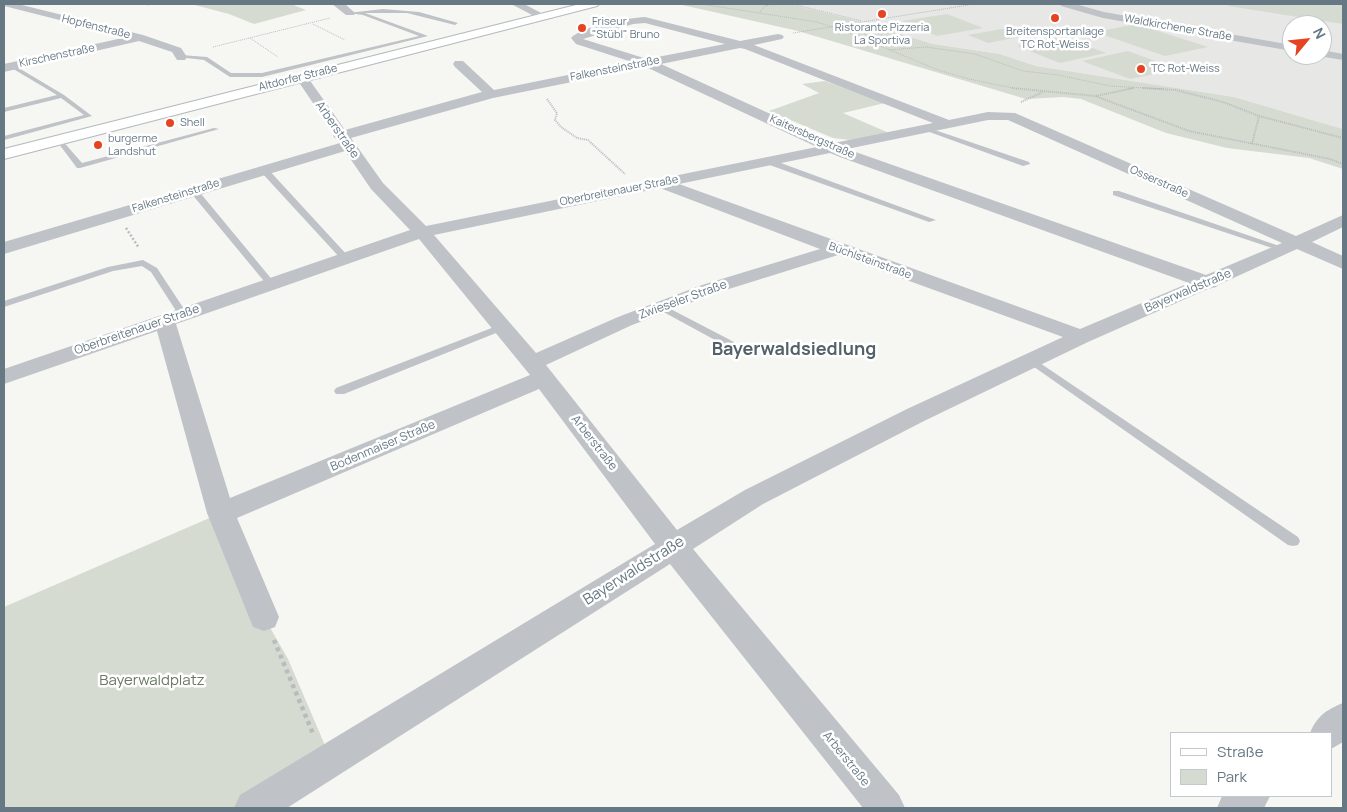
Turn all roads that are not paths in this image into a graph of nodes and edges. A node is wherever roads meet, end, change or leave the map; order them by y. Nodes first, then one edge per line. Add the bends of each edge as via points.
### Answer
1 (7, 4) edge
2 (337, 4) edge
3 (516, 4) edge
4 (593, 4) edge
5 (975, 4) edge
6 (1065, 4) edge
7 (969, 5) road end
8 (32, 11) junction
9 (350, 13) junction
10 (542, 16) junction
11 (4, 17) edge
12 (455, 23) dead end
13 (139, 37) junction
14 (778, 37) road end
15 (738, 45) junction
16 (1282, 46) edge
17 (180, 55) joint
18 (647, 63) junction
19 (460, 64) dead end
20 (8, 67) edge
21 (299, 72) junction
22 (492, 94) junction
23 (62, 96) junction
24 (4, 110) edge
25 (972, 119) joint
26 (948, 124) junction
27 (216, 129) dead end
28 (926, 129) junction
29 (4, 138) edge
30 (59, 140) junction
31 (344, 140) junction
32 (833, 148) junction
33 (4, 154) edge
34 (767, 161) junction
35 (1026, 164) dead end
36 (264, 170) junction
37 (662, 183) junction
38 (194, 191) junction
39 (1116, 193) dead end
40 (932, 220) dead end
41 (1343, 220) edge
42 (422, 232) junction
43 (1291, 246) junction
44 (4, 248) edge
45 (838, 249) junction
46 (345, 258) junction
47 (1343, 263) edge
48 (1209, 283) junction
49 (271, 284) junction
50 (4, 304) edge
51 (661, 308) junction
52 (174, 318) junction
53 (502, 327) junction
54 (1080, 336) junction
55 (730, 344) dead end
56 (1031, 360) junction
57 (538, 371) junction
58 (4, 377) edge
59 (340, 391) dead end
60 (221, 513) junction
61 (1293, 541) dead end
62 (674, 546) junction
63 (264, 617) road end
64 (1343, 720) edge
65 (1328, 732) edge
66 (1251, 797) edge
67 (253, 808) edge
68 (886, 808) edge
69 (1236, 808) edge

1 - 8 street, Hopfenstraße
2 - 9 street
3 - 10 street
4 - 10 main road, Altdorfer Straße
5 - 7 lane
6 - 16 street, Waldkirchener Straße via 1103,15
8 - 11 street
8 - 13 street, Hopfenstraße
9 - 12 lane via 390,10 434,16
9 - 21 lane via 364,14 425,36 364,50
10 - 21 main road, Altdorfer Straße
13 - 17 street, Hopfenstraße via 177,50
13 - 20 street, Kirschenstraße
14 - 15 street, Falkensteinstraße
15 - 18 street, Falkensteinstraße
15 - 18 street, Kaitersbergstraße via 645,20 577,38 580,42
15 - 26 street, Falkensteinstraße
17 - 21 lane via 205,58 230,75
18 - 22 street, Falkensteinstraße
18 - 32 street, Kaitersbergstraße
19 - 22 street
20 - 23 lane
21 - 30 main road, Altdorfer Straße
21 - 31 street, Arberstraße
22 - 31 street, Falkensteinstraße
23 - 24 lane
23 - 29 lane via 88,116
25 - 26 street, Oberbreitenauer Straße
25 - 43 street, Osserstraße via 1010,116
26 - 28 street, Oberbreitenauer Straße
27 - 30 lane via 80,166
28 - 32 street, Oberbreitenauer Straße
28 - 35 lane
30 - 33 main road, Altdorfer Straße
31 - 36 street, Falkensteinstraße
31 - 42 street, Arberstraße via 377,186
32 - 34 street, Oberbreitenauer Straße
32 - 48 street, Kaitersbergstraße
34 - 37 street, Oberbreitenauer Straße
34 - 40 lane
36 - 38 street, Falkensteinstraße
36 - 46 lane
37 - 42 street, Oberbreitenauer Straße
37 - 45 street, Büchlsteinstraße
38 - 44 street, Falkensteinstraße
38 - 49 lane
39 - 43 lane
41 - 43 street, Bayerwaldstraße
42 - 46 street, Oberbreitenauer Straße
42 - 53 street, Arberstraße
43 - 47 street, Osserstraße
43 - 48 street, Bayerwaldstraße
45 - 51 street, Zwieseler Straße via 709,289
45 - 54 street, Büchlsteinstraße
46 - 49 street, Oberbreitenauer Straße
48 - 54 street, Bayerwaldstraße
49 - 52 street, Oberbreitenauer Straße
50 - 52 lane via 111,269 143,263 154,270
51 - 55 lane
51 - 57 street, Zwieseler Straße via 625,321
52 - 58 street, Oberbreitenauer Straße
52 - 60 street
53 - 57 street, Arberstraße
53 - 59 lane
54 - 56 street, Bayerwaldstraße
56 - 61 lane
56 - 62 street, Bayerwaldstraße via 754,497
57 - 60 street, Bodenmaiser Straße
57 - 62 street, Arberstraße
60 - 63 street
62 - 67 street, Bayerwaldstraße
62 - 68 street, Arberstraße
64 - 65 street
66 - 69 street

